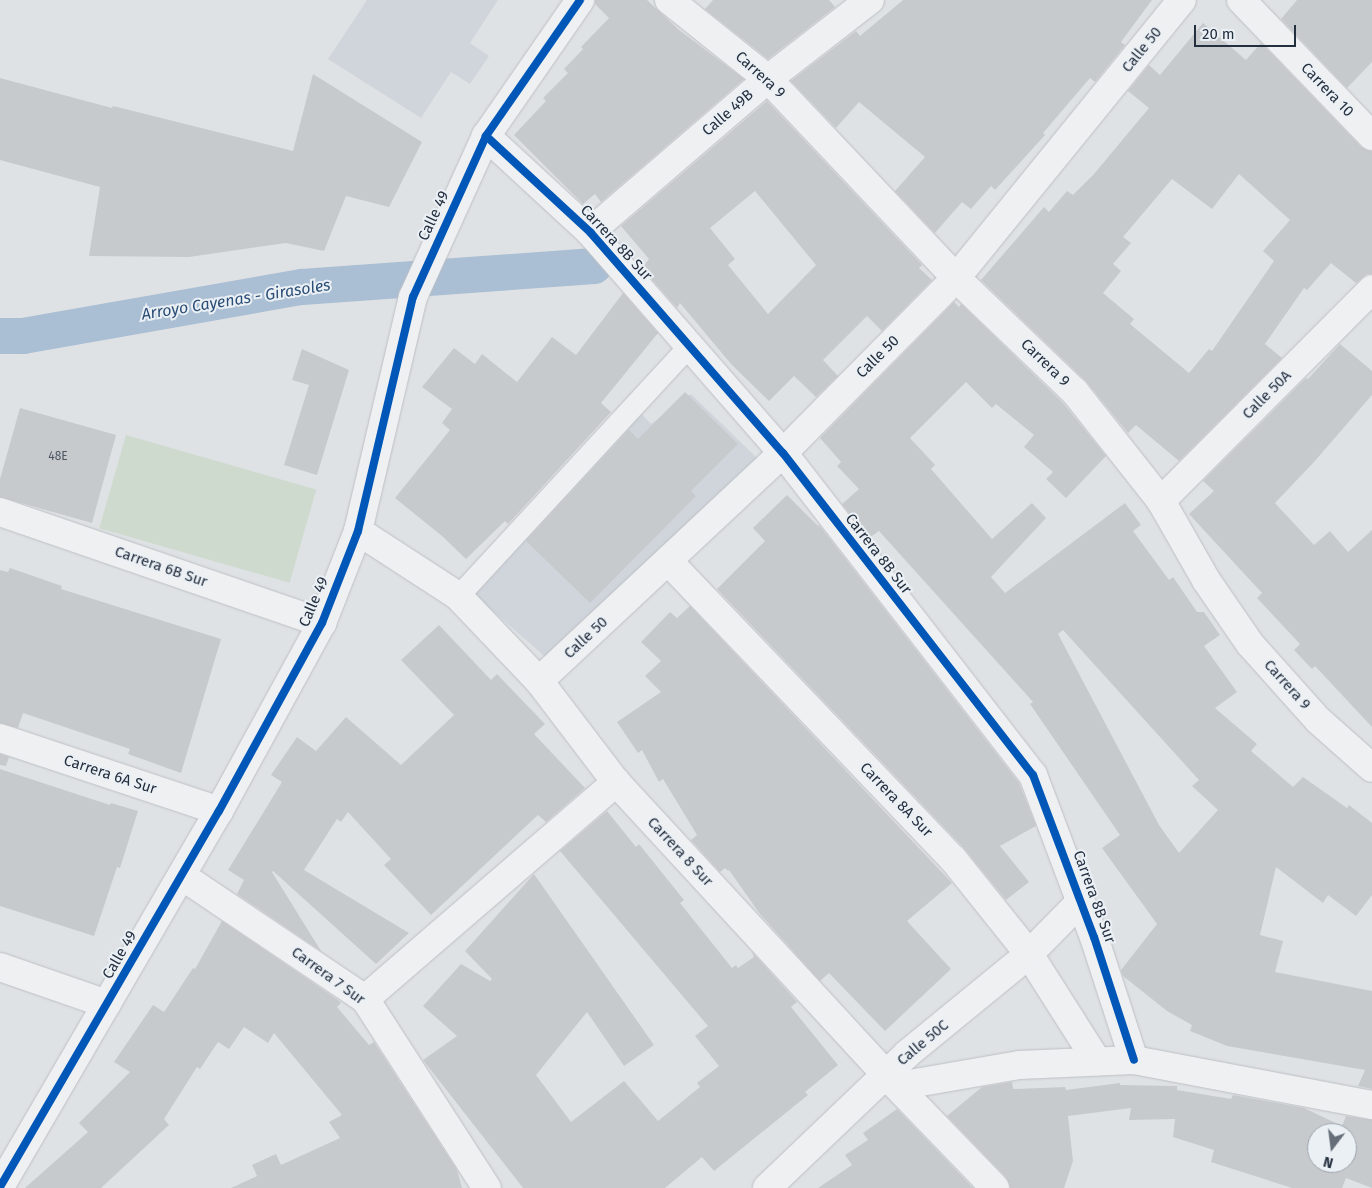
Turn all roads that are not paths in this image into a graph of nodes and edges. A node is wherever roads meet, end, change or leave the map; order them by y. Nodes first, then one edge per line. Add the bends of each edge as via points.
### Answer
1 (580, 0) edge
2 (669, 0) edge
3 (870, 0) edge
4 (1182, 0) edge
5 (1241, 0) edge
6 (768, 79) junction
7 (486, 136) junction
8 (1372, 136) edge
9 (590, 232) junction
10 (956, 278) junction
11 (1372, 289) edge
12 (690, 345) junction
13 (783, 453) junction
14 (1162, 501) junction
15 (0, 512) edge
16 (358, 530) junction
17 (668, 562) junction
18 (458, 596) junction
19 (322, 623) junction
20 (539, 681) junction
21 (0, 738) edge
22 (1372, 768) edge
23 (616, 782) junction
24 (219, 811) junction
25 (182, 876) junction
26 (1081, 901) junction
27 (1030, 954) junction
28 (0, 967) edge
29 (365, 999) junction
30 (107, 1004) junction
31 (1134, 1060) junction
32 (1097, 1061) junction
33 (892, 1080) junction
34 (1372, 1105) edge
35 (1, 1184) edge
36 (487, 1188) edge
37 (767, 1188) edge
38 (994, 1188) edge

1 - 7 street, Calle 49
2 - 6 street, Carrera 9
3 - 6 street, Calle 49B
4 - 10 street, Calle 50
5 - 8 street, Carrera 10
6 - 9 street, Calle 49B
6 - 10 street, Carrera 9
7 - 9 street, Carrera 8B Sur
7 - 16 street, Calle 49 via 413,297
9 - 12 street, Carrera 8B Sur
10 - 13 street, Calle 50
10 - 14 street, Carrera 9 via 1074,392
11 - 14 street, Calle 50A
12 - 13 street, Carrera 8B Sur
12 - 18 lane
13 - 17 street, Calle 50
13 - 26 street, Carrera 8B Sur via 1033,776
14 - 22 street, Carrera 9 via 1206,580 1250,644 1318,720
15 - 19 street, Carrera 6B Sur
16 - 18 street, Carrera 8 Sur
16 - 19 street, Calle 49
17 - 20 street, Calle 50
17 - 27 street, Carrera 8A Sur via 953,859
18 - 20 street, Carrera 8 Sur
19 - 24 street, Calle 49
20 - 23 street, Carrera 8 Sur
21 - 24 street, Carrera 6A Sur
23 - 29 street
23 - 33 street, Carrera 8 Sur
24 - 25 street, Calle 49
25 - 29 street, Carrera 7 Sur
25 - 30 street, Calle 49
26 - 27 street, Calle 50C
26 - 31 street, Carrera 8B Sur
27 - 32 street, Carrera 8A Sur
27 - 33 street, Calle 50C via 907,1054
28 - 30 street
29 - 36 street, Carrera 7 Sur
30 - 35 street, Calle 49
31 - 32 street
31 - 34 street
32 - 33 street via 1019,1065
33 - 37 street, Calle 50C
33 - 38 street, Carrera 8 Sur

